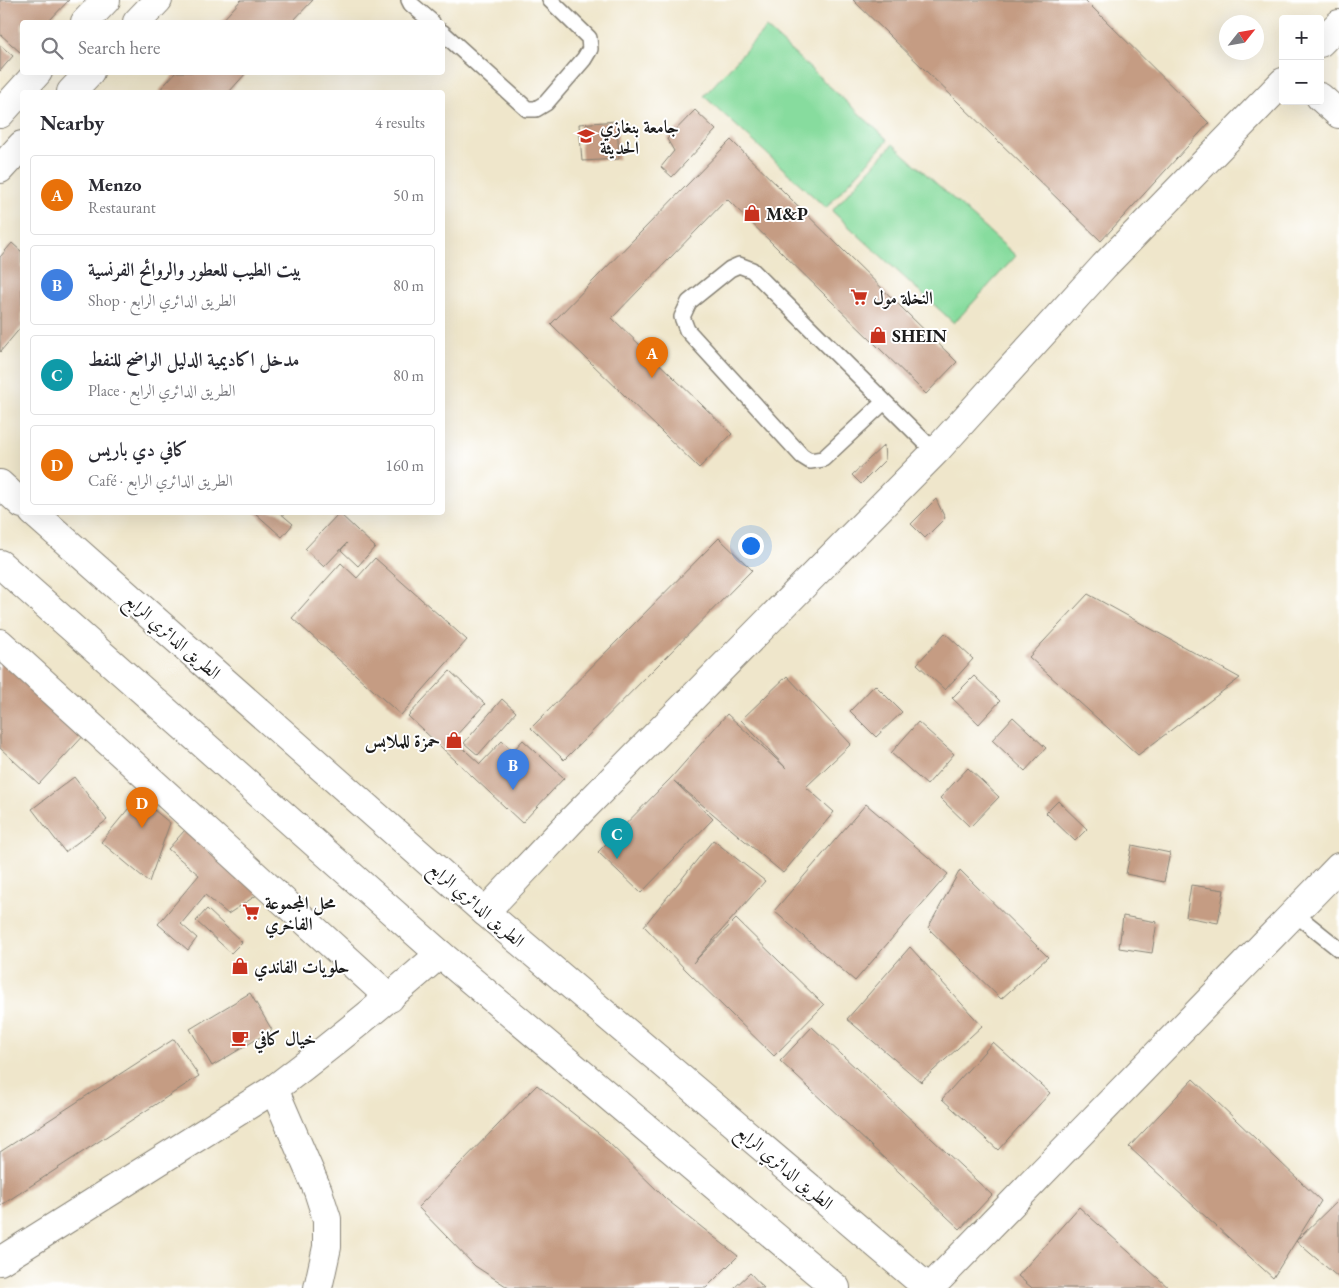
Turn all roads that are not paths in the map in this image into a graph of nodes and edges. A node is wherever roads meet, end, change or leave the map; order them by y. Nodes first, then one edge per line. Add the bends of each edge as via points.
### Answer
1 (106, 0) edge
2 (158, 0) edge
3 (409, 0) edge
4 (550, 0) edge
5 (87, 20) edge
6 (139, 20) edge
7 (430, 20) edge
8 (1339, 24) edge
9 (445, 35) edge
10 (1324, 39) edge
11 (35, 75) edge
12 (87, 75) edge
13 (1279, 86) edge
14 (22, 90) edge
15 (74, 90) edge
16 (20, 92) edge
17 (1324, 101) edge
18 (0, 114) edge
19 (1339, 114) edge
20 (20, 147) edge
21 (0, 169) edge
22 (884, 402) junction
23 (935, 452) junction
24 (0, 484) edge
25 (20, 502) edge
26 (36, 515) edge
27 (0, 564) edge
28 (0, 643) edge
29 (1339, 867) edge
30 (485, 912) junction
31 (1294, 913) junction
32 (1339, 950) edge
33 (440, 954) junction
34 (390, 998) junction
35 (274, 1089) junction
36 (0, 1262) edge
37 (318, 1288) edge
38 (836, 1288) edge
39 (929, 1288) edge

1 - 5 street
2 - 6 street
3 - 7 lane
4 - 9 lane via 589,38 590,50 546,103 536,109 528,109
8 - 10 street
11 - 14 street
12 - 15 street
13 - 23 street via 1104,266
16 - 18 street
17 - 19 street
20 - 21 street
22 - 22 lane via 752,270 739,265 730,269 689,302 682,317 687,330 810,461 823,459
22 - 23 lane
23 - 30 street
24 - 25 street
26 - 30 street, الطريق الدائري الرابع
27 - 33 street
28 - 34 street
29 - 31 street
30 - 39 street, الطريق الدائري الرابع
31 - 32 lane
31 - 39 street
33 - 34 street
33 - 38 street
34 - 35 street
35 - 36 street
35 - 37 street via 327,1219 327,1247

